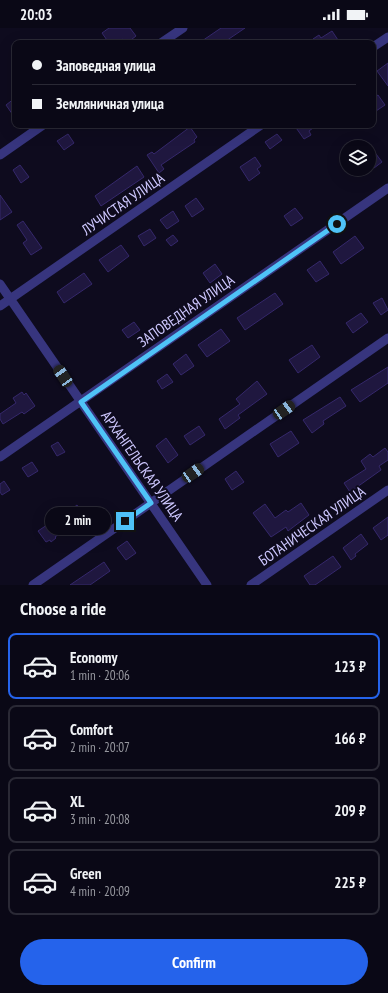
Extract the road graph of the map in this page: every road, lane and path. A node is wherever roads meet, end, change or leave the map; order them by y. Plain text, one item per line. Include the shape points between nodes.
1 (183, 28) edge
2 (388, 37) edge
3 (166, 40) edge
4 (376, 45) edge
5 (39, 128) edge
6 (257, 128) edge
7 (0, 155) edge
8 (388, 188) edge
9 (0, 284) edge
10 (10, 299) junction
11 (0, 306) edge
12 (388, 338) edge
13 (81, 402) junction
14 (0, 457) edge
15 (388, 490) edge
16 (151, 503) junction
17 (33, 585) edge
18 (207, 585) edge
19 (251, 585) edge

1 - 3 street
2 - 4 street
5 - 7 street
6 - 10 street, ЛУЧИСТАЯ УЛИЦА
8 - 13 street, ЗАПОВЕДНАЯ УЛИЦА
9 - 10 street, АРХАНГЕЛЬСКАЯ УЛИЦА
10 - 11 street, ЛУЧИСТАЯ УЛИЦА
10 - 13 street, АРХАНГЕЛЬСКАЯ УЛИЦА
12 - 16 street
13 - 14 street, ЗАПОВЕДНАЯ УЛИЦА
13 - 16 street, АРХАНГЕЛЬСКАЯ УЛИЦА
15 - 19 street, БОТАНИЧЕСКАЯ УЛИЦА
16 - 17 street
16 - 18 street, АРХАНГЕЛЬСКАЯ УЛИЦА

